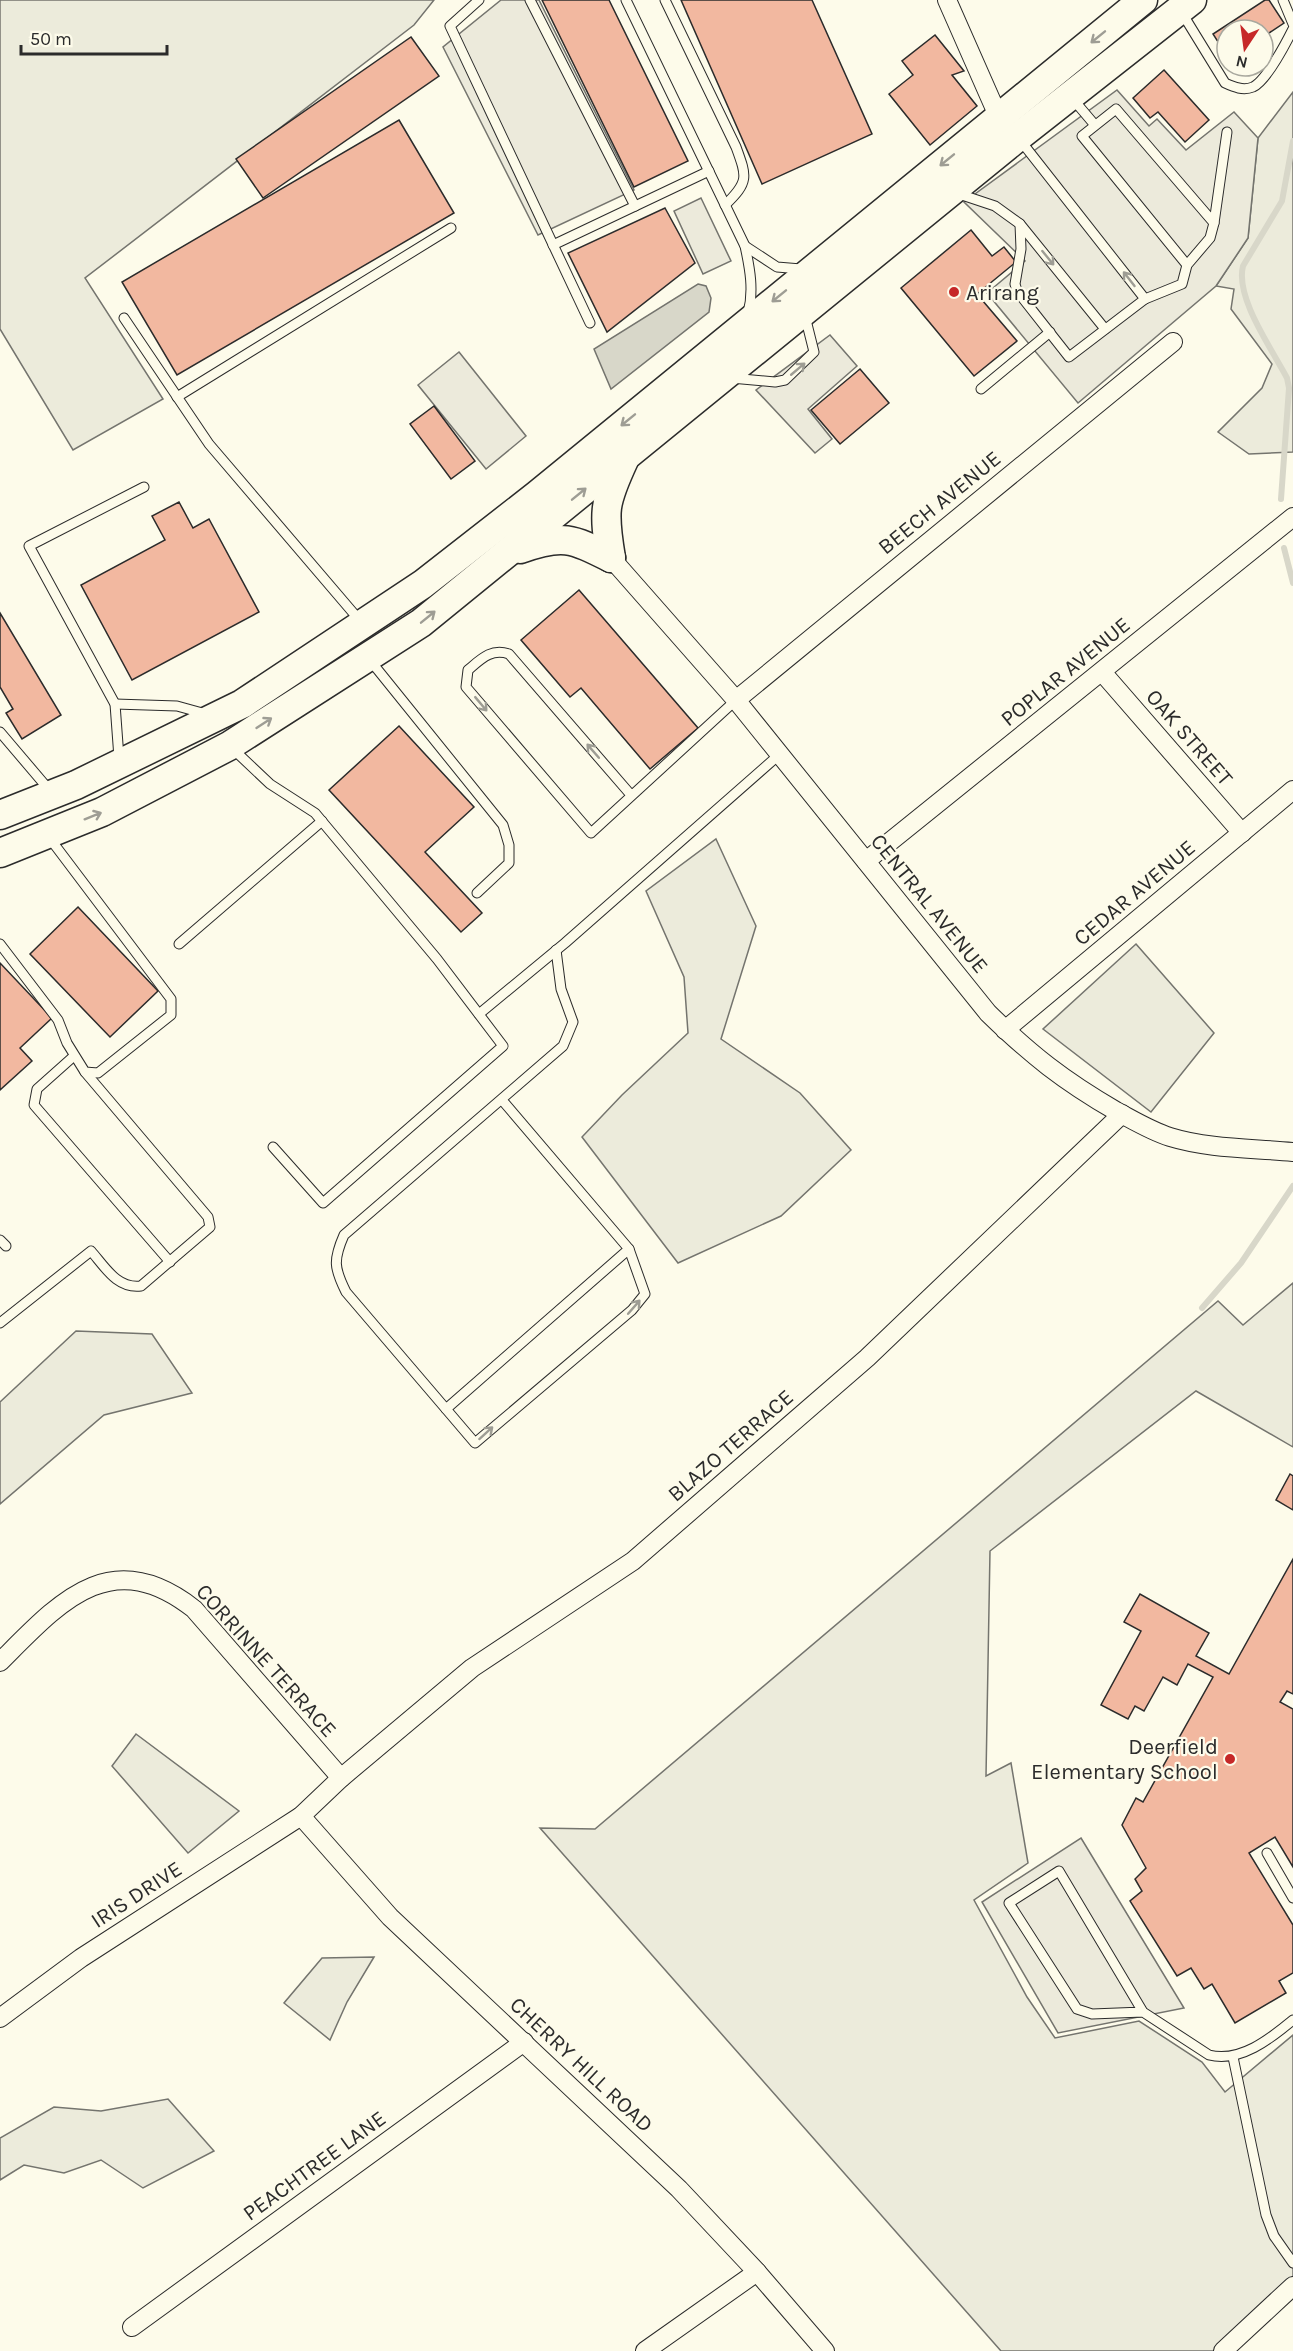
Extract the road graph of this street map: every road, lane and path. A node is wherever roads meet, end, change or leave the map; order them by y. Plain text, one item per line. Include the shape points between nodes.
1 (479, 0) edge
2 (530, 0) edge
3 (626, 0) edge
4 (665, 0) edge
5 (947, 0) edge
6 (1143, 0) edge
7 (1283, 0) edge
8 (1186, 5) edge
9 (1293, 24) edge
10 (1293, 29) edge
11 (1070, 96) junction
12 (1094, 124) junction
13 (1008, 128) junction
14 (1227, 132) dead end
15 (709, 171) junction
16 (951, 191) junction
17 (725, 205) junction
18 (635, 206) junction
19 (1214, 223) junction
20 (1020, 224) junction
21 (451, 228) dead end
22 (553, 245) junction
23 (745, 246) junction
24 (1187, 265) junction
25 (812, 270) junction
26 (1145, 299) junction
27 (803, 311) junction
28 (124, 318) dead end
29 (590, 323) dead end
30 (746, 324) junction
31 (1106, 329) junction
32 (1050, 332) junction
33 (1173, 342) dead end
34 (723, 377) junction
35 (981, 389) dead end
36 (177, 397) junction
37 (627, 455) junction
38 (144, 488) dead end
39 (1293, 517) edge
40 (504, 555) junction
41 (611, 558) junction
42 (363, 624) junction
43 (368, 657) junction
44 (1102, 672) junction
45 (736, 700) junction
46 (116, 704) junction
47 (217, 716) junction
48 (0, 732) edge
49 (229, 746) junction
50 (780, 754) junction
51 (120, 764) junction
52 (1293, 790) edge
53 (52, 794) junction
54 (632, 795) junction
55 (0, 815) edge
56 (322, 821) junction
57 (1242, 833) junction
58 (46, 834) junction
59 (0, 853) edge
60 (866, 861) junction
61 (477, 893) dead end
62 (0, 944) edge
63 (179, 944) dead end
64 (556, 950) junction
65 (478, 1014) junction
66 (1005, 1030) junction
67 (74, 1056) junction
68 (85, 1072) junction
69 (502, 1100) junction
70 (1122, 1114) junction
71 (273, 1147) dead end
72 (1293, 1152) edge
73 (629, 1249) junction
74 (170, 1262) junction
75 (0, 1323) edge
76 (447, 1409) junction
77 (0, 1662) edge
78 (341, 1778) junction
79 (301, 1816) junction
80 (1267, 1853) dead end
81 (1293, 1898) edge
82 (1143, 2012) junction
83 (0, 2018) edge
84 (1293, 2020) edge
85 (524, 2042) junction
86 (1233, 2057) junction
87 (1293, 2263) edge
88 (757, 2272) junction
89 (1293, 2286) edge
90 (132, 2327) dead end
91 (1230, 2349) edge
92 (645, 2351) edge
93 (825, 2351) edge

1 - 22 lane via 450,26
2 - 18 lane
3 - 15 lane
4 - 17 lane via 745,172 742,188
5 - 13 street
6 -> 13 highway
7 - 9 lane
8 - 10 lane via 1226,83 1238,89 1260,83
8 - 11 highway
11 - 12 lane
11 - 13 highway
12 - 19 lane via 1116,109
12 - 24 lane via 1082,136
13 - 16 highway
13 -> 25 highway
26 -> 13 lane
14 - 19 lane
15 - 17 lane
15 - 18 lane
16 - 20 lane via 995,206
16 - 27 highway
17 - 23 lane
18 - 22 lane
19 - 24 lane via 1210,238
20 -> 31 lane
20 - 32 lane via 1021,249 1015,284
21 - 36 lane
22 - 29 lane
23 - 25 lane via 777,267
23 - 30 lane via 752,300
24 - 26 lane via 1182,284
25 -> 30 highway
26 - 31 lane
27 - 34 highway
34 -> 27 lane via 785,380 814,352
28 - 36 lane
30 -> 42 highway via 528,502 423,584
31 - 32 lane via 1070,357
32 - 35 lane
33 - 45 street, BEECH AVENUE
34 - 37 highway
36 - 42 lane via 258,504
40 -> 37 highway
37 - 41 highway via 604,517
38 - 46 lane via 29,546
39 - 44 street, POPLAR AVENUE
40 - 41 highway via 556,539 580,543
43 -> 40 highway via 421,623
41 - 45 street, CENTRAL AVENUE
42 - 47 highway via 242,704
49 -> 43 highway
43 - 61 lane via 503,825 509,863
44 - 57 street, OAK STREET
44 - 60 street, POPLAR AVENUE
45 - 50 street, CENTRAL AVENUE
45 - 54 lane
46 - 47 lane via 177,706
46 - 51 lane
47 - 51 highway
48 - 53 lane
49 - 56 lane via 270,784
58 -> 49 highway via 102,812
50 - 60 street, CENTRAL AVENUE
50 - 64 lane
51 - 53 highway
52 - 57 street, CEDAR AVENUE
53 - 55 highway
54 -> 54 lane via 509,654 489,653 468,670 466,687 591,832
56 - 63 lane
56 - 65 lane
57 - 66 street, CEDAR AVENUE
58 - 59 highway
58 - 68 lane via 171,999 171,1015 98,1073
60 - 66 street, CENTRAL AVENUE
62 - 67 lane via 58,1020
64 - 65 lane
64 - 69 lane via 561,989 573,1022 563,1046
65 - 71 lane via 503,1046 323,1203
66 - 70 street, CENTRAL AVENUE via 1030,1055 1077,1089
67 - 68 lane
67 - 74 lane via 37,1089 34,1105
68 - 74 lane via 208,1217 210,1227
69 - 73 lane
69 - 76 lane via 344,1235 335,1255 336,1272 346,1292
70 - 72 street, CENTRAL AVENUE via 1169,1136 1204,1144
70 - 78 street, BLAZO TERRACE via 867,1358 633,1561 472,1668
73 - 76 lane
76 -> 73 lane via 475,1443 632,1310 645,1294
74 - 75 lane via 141,1287 130,1287 117,1281 91,1251
77 - 78 street, CORRINNE TERRACE via 55,1607 76,1593 116,1581 138,1581 158,1587 194,1609
78 - 79 street, BLAZO TERRACE
79 - 83 street, IRIS DRIVE via 81,1958
79 - 85 street, CHERRY HILL ROAD via 390,1917
80 - 81 lane
82 - 82 lane via 1059,1871 1009,1903 1077,2009 1092,2014
82 - 86 lane via 1209,2055
84 - 86 lane
85 - 88 street, CHERRY HILL ROAD via 680,2189
85 - 90 street, PEACHTREE LANE
86 - 87 lane via 1266,2216 1274,2236
88 - 92 street
88 - 93 street, CHERRY HILL ROAD
89 - 91 street

